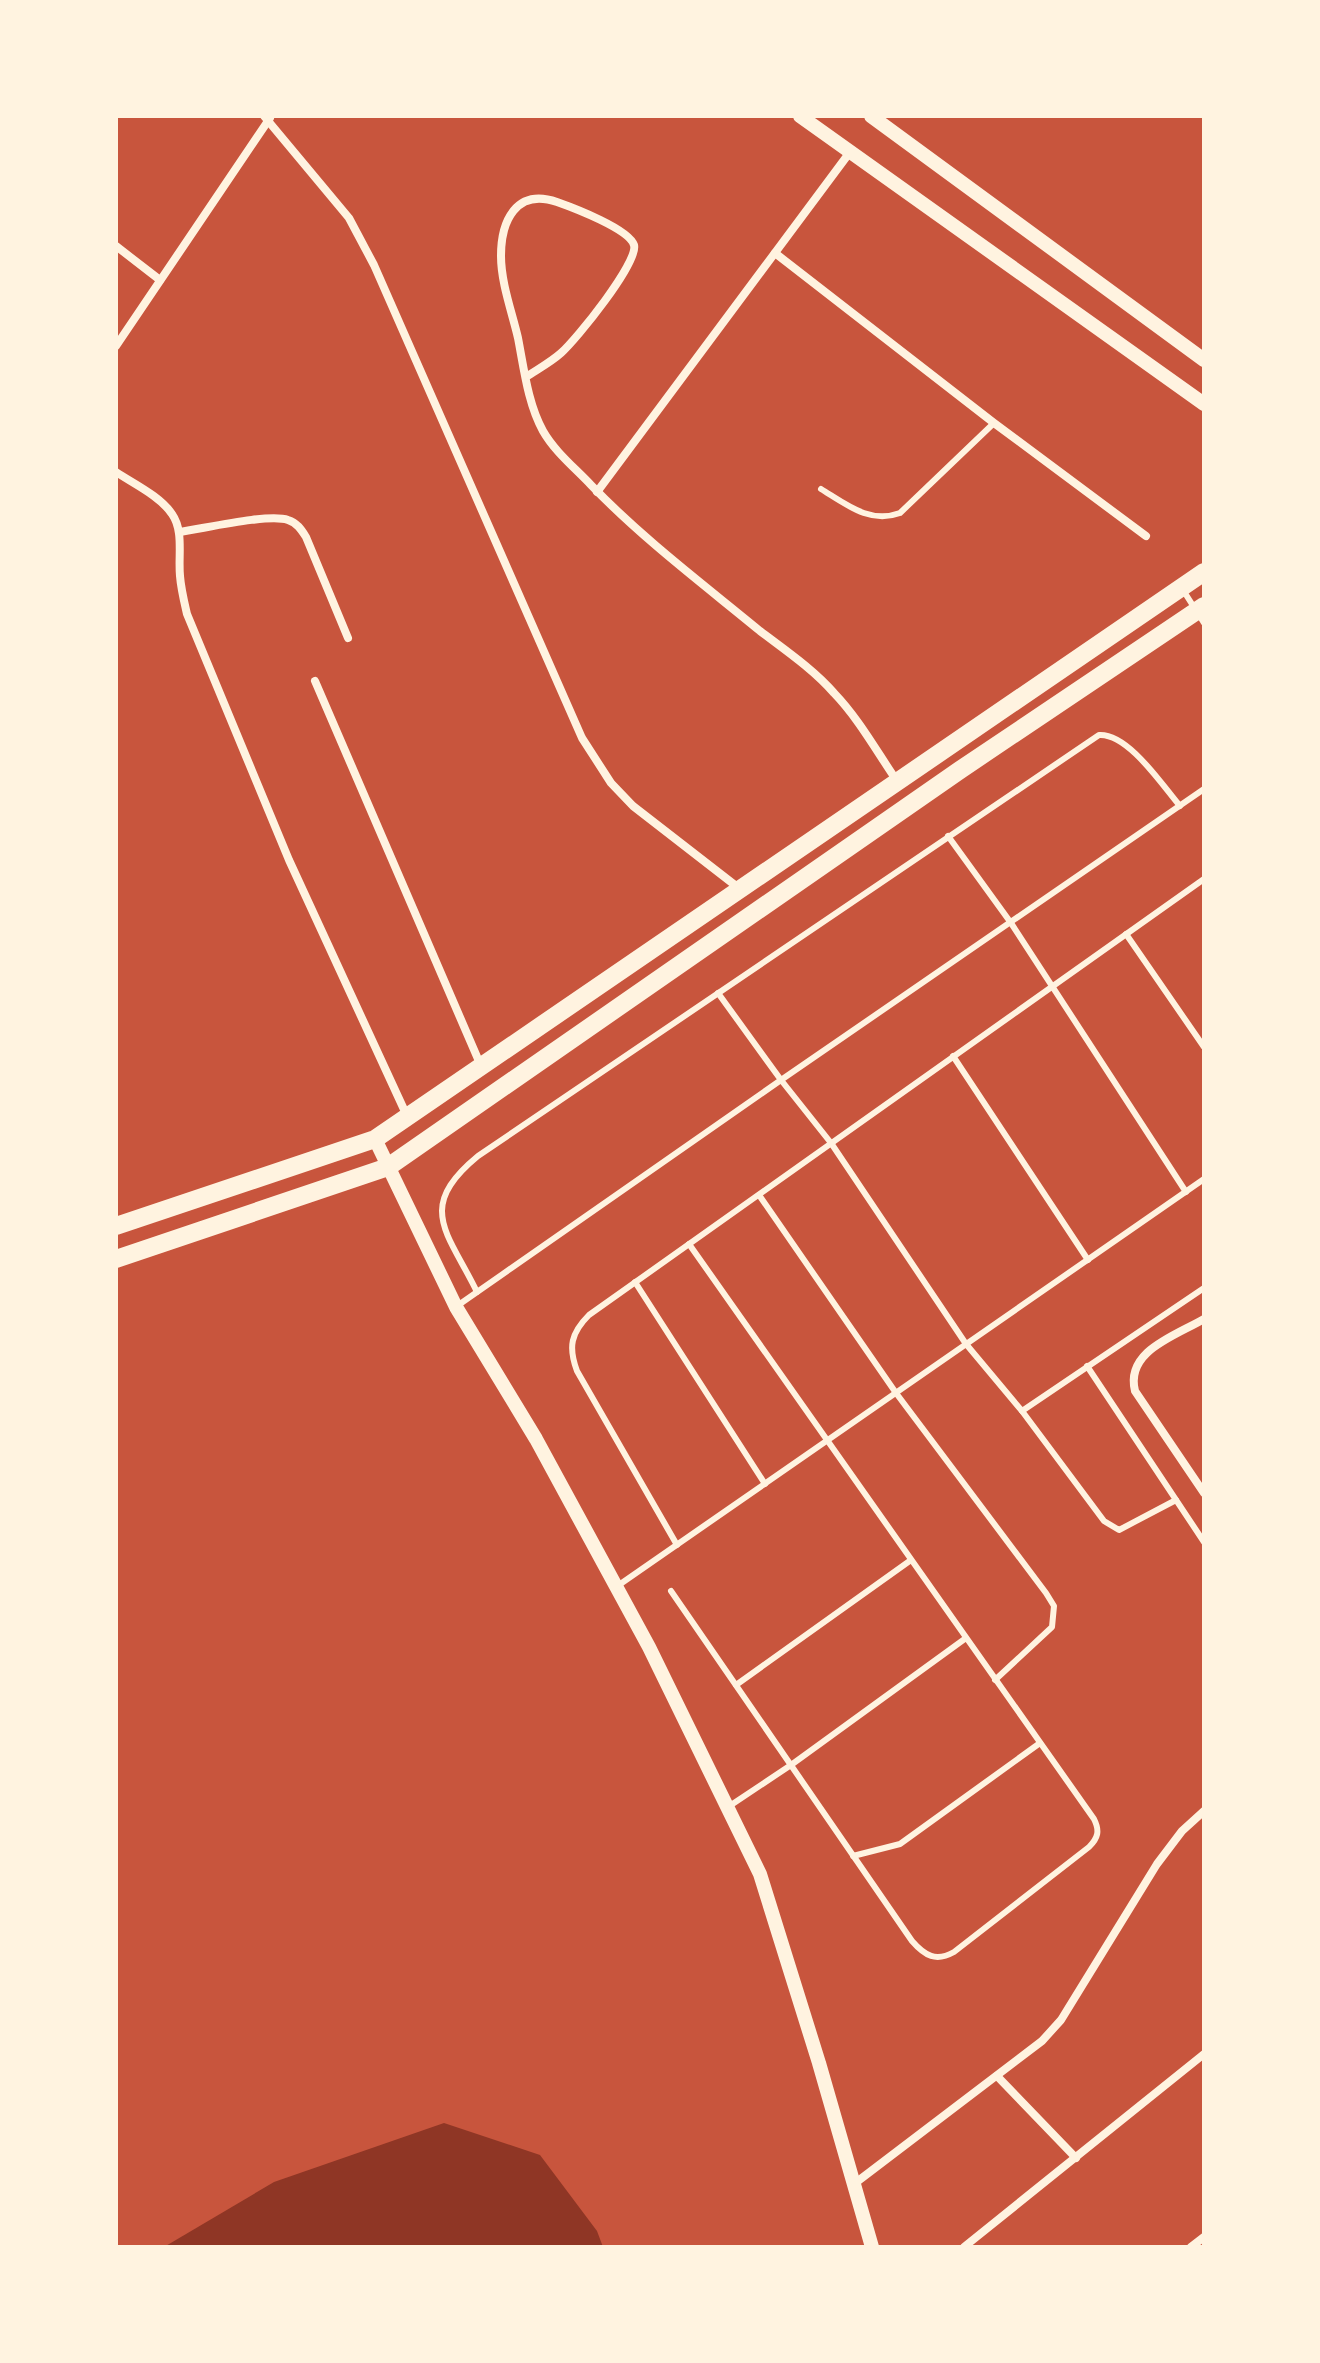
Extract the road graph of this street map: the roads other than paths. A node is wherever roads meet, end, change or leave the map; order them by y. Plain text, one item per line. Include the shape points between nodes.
1 (800, 116) edge
2 (871, 116) edge
3 (268, 117) edge
4 (850, 152) junction
5 (116, 246) edge
6 (775, 253) junction
7 (160, 280) junction
8 (116, 346) edge
9 (1204, 360) edge
10 (526, 377) junction
11 (1204, 404) edge
12 (994, 423) junction
13 (116, 472) edge
14 (821, 489) dead end
15 (597, 492) junction
16 (179, 532) junction
17 (1146, 536) dead end
18 (1204, 572) edge
19 (1181, 587) junction
20 (1201, 614) edge
21 (348, 638) dead end
22 (315, 681) dead end
23 (897, 781) junction
24 (1204, 789) edge
25 (1180, 806) junction
26 (948, 836) junction
27 (1204, 879) edge
28 (740, 889) junction
29 (1011, 923) junction
30 (1126, 934) junction
31 (1051, 987) junction
32 (718, 993) junction
33 (1204, 1047) edge
34 (953, 1056) junction
35 (481, 1066) junction
36 (781, 1080) junction
37 (407, 1116) junction
38 (375, 1139) junction
39 (831, 1143) junction
40 (388, 1167) junction
41 (1204, 1179) edge
42 (1186, 1192) junction
43 (759, 1195) junction
44 (116, 1226) edge
45 (689, 1244) junction
46 (116, 1259) edge
47 (1088, 1260) junction
48 (635, 1282) junction
49 (1204, 1288) edge
50 (477, 1292) junction
51 (456, 1307) junction
52 (1204, 1319) edge
53 (966, 1344) junction
54 (1087, 1366) junction
55 (896, 1393) junction
56 (1022, 1411) junction
57 (826, 1442) junction
58 (765, 1484) junction
59 (1204, 1493) edge
60 (1176, 1500) junction
61 (1204, 1542) edge
62 (677, 1545) junction
63 (911, 1560) junction
64 (616, 1587) junction
65 (671, 1591) dead end
66 (966, 1638) junction
67 (995, 1680) junction
68 (736, 1685) junction
69 (1040, 1743) junction
70 (791, 1765) junction
71 (728, 1807) junction
72 (1204, 1811) edge
73 (853, 1856) junction
74 (1204, 2054) edge
75 (997, 2076) junction
76 (1076, 2158) junction
77 (854, 2184) junction
78 (1204, 2237) edge
79 (872, 2247) edge
80 (964, 2247) edge
81 (1191, 2247) edge

1 - 4 street
2 - 9 street
3 - 7 street
3 - 28 street via 349,218 374,265 598,766 633,806
4 - 6 street
4 - 11 street
5 - 7 street
6 - 12 street
6 - 15 street
7 - 8 street
10 - 10 street via 501,265 501,240 515,208 538,198 617,228 628,235 635,252 628,269 563,352
10 - 15 street via 550,443
12 - 14 lane via 900,513 864,515
12 - 17 street
13 - 16 street via 171,511
15 - 23 street via 834,692
16 - 21 street via 272,518 292,521 306,537
16 - 37 street via 187,614 289,860
18 - 19 main road
19 - 20 lane
19 - 23 main road
20 - 40 main road via 923,796
22 - 35 street
23 - 28 main road
24 - 25 lane
25 - 26 lane via 1130,748 1109,734 1099,735
25 - 29 lane
26 - 29 lane
26 - 32 lane
27 - 30 lane
28 - 35 main road
29 - 31 lane
29 - 36 lane
30 - 31 lane
30 - 33 lane
31 - 34 lane
31 - 42 lane
32 - 36 lane
32 - 50 lane via 457,1173 440,1209
34 - 39 lane
34 - 47 lane
35 - 37 main road
36 - 39 lane
36 - 50 lane
37 - 38 main road
38 - 40 street
38 - 44 main road
39 - 43 lane
39 - 53 lane
40 - 46 main road
40 - 51 street
41 - 42 lane
42 - 47 lane
43 - 45 lane
43 - 55 lane
45 - 48 lane
45 - 57 lane
47 - 53 lane
48 - 58 lane
48 - 62 lane via 576,1329 571,1355
49 - 54 lane
50 - 51 lane
51 - 64 street
52 - 59 street via 1147,1352 1132,1373 1135,1391
53 - 55 lane
53 - 56 lane
54 - 56 lane
54 - 60 lane
55 - 57 lane
55 - 67 lane via 1054,1606 1052,1627
56 - 60 lane via 1111,1528 1126,1528
57 - 58 lane
57 - 63 lane
58 - 62 lane
60 - 61 lane
62 - 64 lane
63 - 66 lane
63 - 68 lane
64 - 71 street
65 - 68 lane
66 - 67 lane
66 - 70 lane
67 - 69 lane
68 - 70 lane
69 - 73 lane via 900,1844
69 - 73 lane via 1094,1819 1098,1835 954,1952 944,1958 920,1950
70 - 71 lane
70 - 73 lane
71 - 77 street via 760,1874
72 - 75 street via 1157,1864 1061,2020
74 - 76 street
75 - 76 street
75 - 77 street
76 - 80 street
77 - 79 street
78 - 81 street

